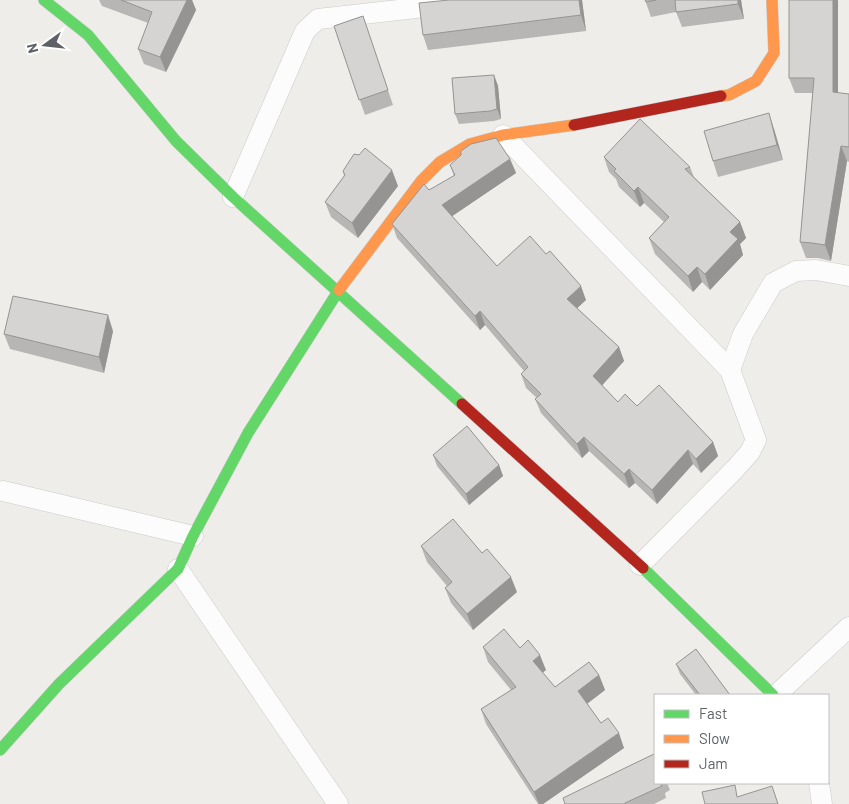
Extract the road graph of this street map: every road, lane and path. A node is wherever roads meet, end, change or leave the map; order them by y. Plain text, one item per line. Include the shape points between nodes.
1 (44, 0) edge
2 (487, 0) edge
3 (772, 0) edge
4 (503, 135) junction
5 (233, 197) junction
6 (849, 276) edge
7 (337, 292) junction
8 (730, 370) junction
9 (3, 491) dead end
10 (193, 536) junction
11 (640, 565) junction
12 (178, 569) junction
13 (849, 627) edge
14 (774, 694) edge
15 (776, 694) edge
16 (0, 750) edge
17 (819, 784) edge
18 (338, 804) edge
19 (822, 804) edge

1 - 5 street via 88,34 176,141
2 - 5 street via 318,19 305,31
3 - 4 street via 774,53 756,80 729,94 578,124
4 - 7 street via 470,144 440,162 421,181
4 - 8 street
5 - 7 street
6 - 8 street via 816,270 796,271 774,283 743,334
7 - 10 street via 248,433
7 - 11 street
8 - 11 street via 756,440 735,469
9 - 10 street
10 - 12 street
11 - 14 street
12 - 16 street via 59,684
12 - 18 street
13 - 15 street
17 - 19 street

